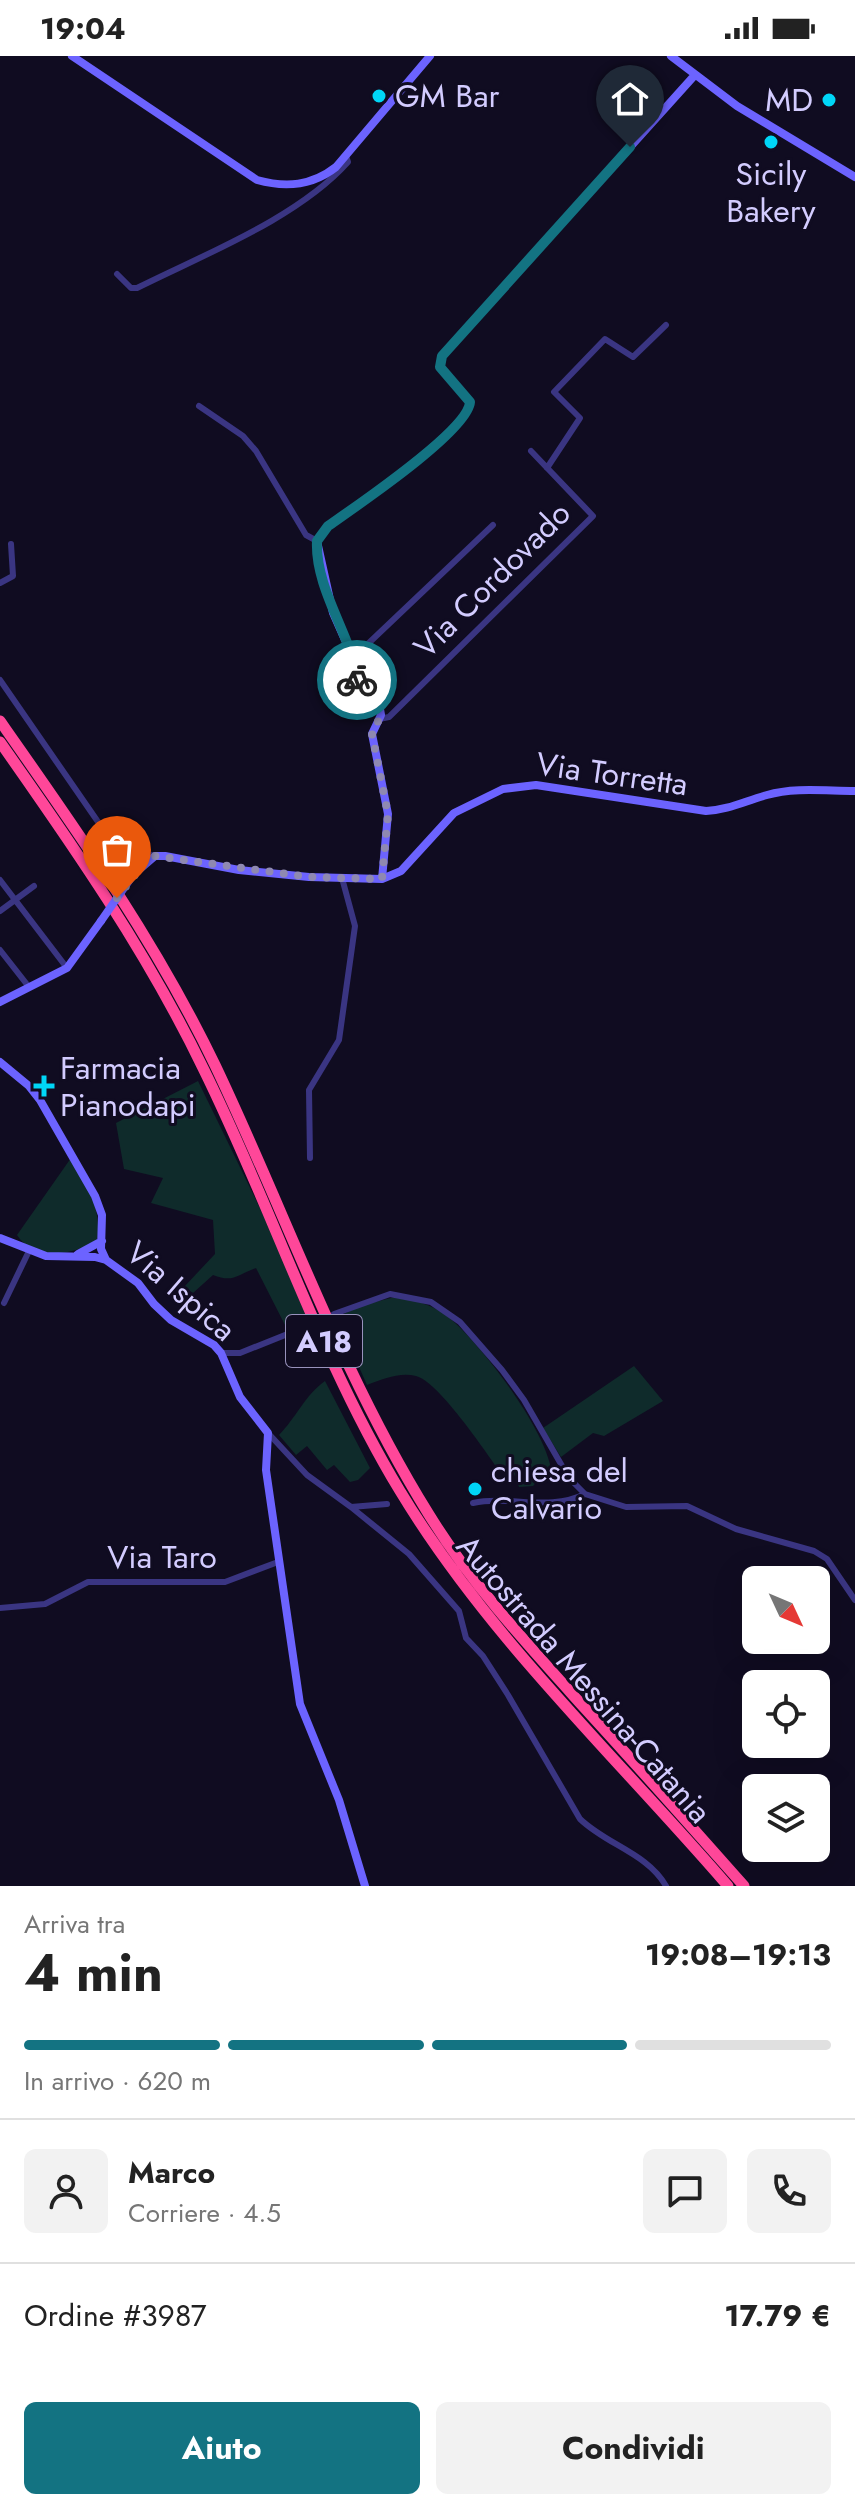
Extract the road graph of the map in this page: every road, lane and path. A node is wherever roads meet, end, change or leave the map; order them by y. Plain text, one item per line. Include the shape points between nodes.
1 (72, 56) edge
2 (430, 56) edge
3 (671, 56) edge
4 (694, 76) junction
5 (346, 156) junction
6 (855, 177) edge
7 (117, 274) dead end
8 (666, 325) dead end
9 (199, 406) dead end
10 (531, 451) dead end
11 (547, 468) junction
12 (493, 525) dead end
13 (317, 541) junction
14 (11, 544) dead end
15 (0, 583) edge
16 (353, 658) junction
17 (0, 680) edge
18 (379, 719) junction
19 (0, 721) edge
20 (0, 742) edge
21 (855, 791) edge
22 (155, 856) junction
23 (342, 878) junction
24 (382, 879) junction
25 (0, 880) edge
26 (34, 886) dead end
27 (15, 900) junction
28 (0, 911) edge
29 (0, 950) edge
30 (67, 968) junction
31 (29, 987) junction
32 (0, 1002) edge
33 (0, 1062) edge
34 (310, 1158) dead end
35 (0, 1238) edge
36 (101, 1245) junction
37 (29, 1251) junction
38 (86, 1256) junction
39 (71, 1257) junction
40 (106, 1260) junction
41 (4, 1303) dead end
42 (334, 1314) dead end
43 (310, 1325) dead end
44 (221, 1353) junction
45 (240, 1353) junction
46 (228, 1366) junction
47 (268, 1433) junction
48 (585, 1494) junction
49 (473, 1503) dead end
50 (387, 1504) dead end
51 (351, 1507) junction
52 (278, 1562) junction
53 (855, 1600) edge
54 (0, 1608) edge
55 (365, 1886) edge
56 (666, 1886) edge
57 (728, 1886) edge
58 (744, 1886) edge

1 - 5 street via 257,180 288,185 317,180
2 - 5 street
3 - 4 street
4 - 6 street
4 - 13 street via 442,356 440,367 470,402 466,414 443,438 328,526
5 - 7 street via 348,162 333,179 290,210 137,288
8 - 11 street, Via Cordovado via 633,357 605,339 554,392 580,418
9 - 13 street via 243,436 306,535
10 - 11 street, Via Cordovado
11 - 18 street, Via Cordovado via 593,516 389,717
12 - 16 street, Via Cordovado
13 - 16 street via 333,613
14 - 15 street via 13,576
16 - 18 street via 352,672 380,709
17 - 22 street via 114,845
18 - 24 street via 372,734 388,814
19 - 58 highway, Autostrada Messina-Catania / A18 via 122,898 184,1005 367,1405 431,1517 509,1623
20 - 57 highway, Autostrada Messina-Catania / A18 via 105,894 174,1010 356,1411 407,1502 509,1642
21 - 24 street, Via Torretta via 788,791 706,811 518,785 454,813 401,871
22 - 23 street via 239,870
22 - 30 street, bridge via 133,875
23 - 24 street
23 - 34 street via 355,926 339,1040 309,1090
25 - 27 street
26 - 27 street
27 - 28 street
27 - 30 street
29 - 31 street
30 - 31 street
31 - 32 street
33 - 36 street, Via Ispica via 29,1086 70,1151 102,1215
35 - 37 street
36 - 38 street
36 - 39 street
36 - 40 street, Via Ispica
37 - 39 street
37 - 41 street
38 - 39 street
38 - 40 street
40 - 44 street, Via Ispica via 138,1283 162,1313
42 - 48 street via 390,1294 417,1297 447,1311 502,1370 569,1478
43 - 45 street
44 - 45 street
44 - 46 street, Via Ispica
45 - 46 street
46 - 47 street, Via Ispica via 240,1397
47 - 51 street, Via Ispica via 307,1475
47 - 52 street via 266,1470
48 - 49 street via 552,1503
48 - 53 street via 626,1507 687,1506 736,1529 814,1551 827,1559
50 - 51 street
51 - 56 street, Via Ispica via 409,1554 459,1611 466,1638 508,1695 580,1819 646,1863
52 - 54 street, Via Taro via 225,1582 88,1582 45,1604
52 - 55 street via 300,1704 339,1800

